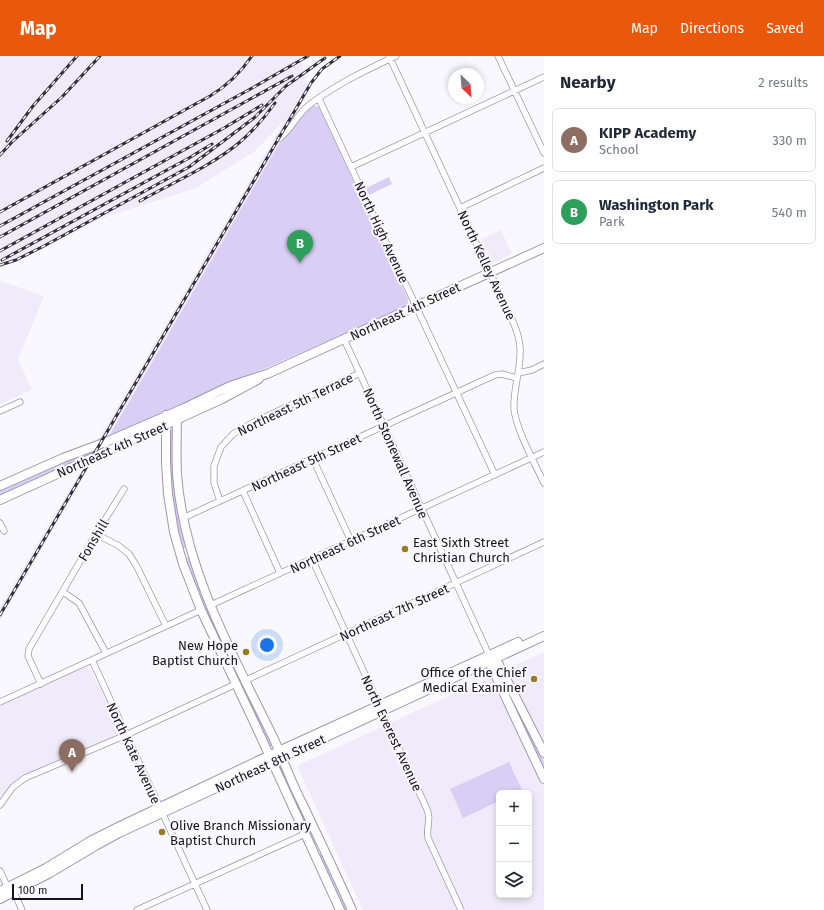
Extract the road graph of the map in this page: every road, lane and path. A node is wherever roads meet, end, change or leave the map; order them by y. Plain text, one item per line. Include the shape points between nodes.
1 (498, 56) edge
2 (391, 57) edge
3 (544, 77) edge
4 (515, 91) junction
5 (319, 99) junction
6 (425, 133) junction
7 (280, 138) dead end
8 (544, 153) edge
9 (352, 167) junction
10 (544, 168) edge
11 (460, 208) junction
12 (544, 248) edge
13 (490, 272) junction
14 (416, 306) junction
15 (344, 339) junction
16 (544, 364) edge
17 (360, 373) junction
18 (267, 374) junction
19 (517, 376) junction
20 (457, 393) junction
21 (20, 402) dead end
22 (0, 411) edge
23 (177, 411) junction
24 (166, 415) junction
25 (177, 420) junction
26 (166, 425) junction
27 (384, 426) junction
28 (148, 433) junction
29 (166, 446) junction
30 (544, 452) edge
31 (532, 458) junction
32 (313, 459) junction
33 (495, 475) junction
34 (544, 483) edge
35 (0, 486) edge
36 (124, 489) dead end
37 (243, 491) junction
38 (0, 500) edge
39 (220, 502) junction
40 (421, 508) junction
41 (183, 518) junction
42 (0, 523) edge
43 (4, 531) dead end
44 (96, 534) junction
45 (351, 541) junction
46 (544, 542) edge
47 (312, 559) junction
48 (280, 573) junction
49 (456, 583) junction
50 (63, 592) junction
51 (211, 606) junction
52 (201, 610) junction
53 (166, 626) junction
54 (544, 630) edge
55 (347, 633) junction
56 (544, 636) edge
57 (106, 653) junction
58 (491, 659) junction
59 (92, 660) junction
60 (244, 681) junction
61 (41, 684) junction
62 (236, 684) junction
63 (0, 702) edge
64 (381, 708) junction
65 (126, 735) junction
66 (544, 752) edge
67 (280, 755) junction
68 (271, 759) junction
69 (544, 779) edge
70 (0, 805) edge
71 (160, 810) junction
72 (305, 834) junction
73 (0, 871) edge
74 (195, 884) junction
75 (11, 890) junction
76 (0, 891) edge
77 (0, 899) edge
78 (22, 910) edge
79 (137, 910) edge
80 (207, 910) edge
81 (338, 910) edge
82 (352, 910) edge
83 (461, 910) edge

1 - 4 street
2 - 5 street via 339,85
2 - 6 street, North Kelley Avenue
3 - 4 street
4 - 6 street
4 - 8 street
5 - 7 street via 305,109
5 - 9 street, North High Avenue
6 - 9 street
6 - 11 street, North Kelley Avenue
9 - 14 street, North High Avenue
10 - 11 street
11 - 13 street, North Kelley Avenue
12 - 13 main road, Northeast 4th Street
13 - 14 main road, Northeast 4th Street
13 - 19 street, North Kelley Avenue via 518,335 520,351
14 - 15 main road, Northeast 4th Street
14 - 20 street, North High Avenue
15 - 17 street, North Stonewall Avenue
15 - 18 main road, Northeast 4th Street
16 - 19 street, Northeast 5th Street
17 - 27 street, North Stonewall Avenue
17 - 39 street, Northeast 5th Terrace via 233,434 221,447 214,466 214,483
18 - 23 main road, Northeast 4th Street via 230,386
18 - 25 main road, Northeast 4th Street
19 - 20 street, Northeast 5th Street via 499,374
19 - 31 street, North Kelley Avenue via 515,416
20 - 27 street, Northeast 5th Street
20 - 33 street, North High Avenue
21 - 22 street
23 - 24 main road, Northeast 4th Street
23 - 25 main road
24 - 26 main road
24 - 35 main road, Northeast 4th Street
25 - 26 main road, Northeast 4th Street
25 - 41 main road via 177,476
26 - 28 main road, Northeast 4th Street
26 - 29 main road
27 - 32 street, Northeast 5th Street
27 - 40 street, North Stonewall Avenue
28 - 29 main road via 161,436
28 - 38 main road, Northeast 4th Street
29 - 52 main road via 168,494 174,532
30 - 31 street, Northeast 6th Street
31 - 33 street, Northeast 6th Street
31 - 34 street, North Kelley Avenue
32 - 37 street, Northeast 5th Street
32 - 45 street
33 - 40 street, Northeast 6th Street
36 - 44 street, Fonshill
37 - 39 street, Northeast 5th Street
37 - 48 street
39 - 41 street, Northeast 5th Street
40 - 45 street, Northeast 6th Street
40 - 49 street, North Stonewall Avenue
41 - 51 main road via 194,560
42 - 43 street
44 - 50 street, Fonshill
44 - 53 street via 129,554
45 - 47 street, Northeast 6th Street
46 - 49 street, Northeast 7th Street
47 - 48 street, Northeast 6th Street
47 - 55 street, North Everest Avenue
48 - 51 street, Northeast 6th Street
49 - 55 street, Northeast 7th Street
49 - 58 street, North Stonewall Avenue
50 - 57 street via 79,603
50 - 61 street via 46,618 28,656
51 - 60 main road
52 - 53 street
52 - 62 main road
53 - 57 street
54 - 58 main road, Northeast 8th Street
55 - 60 street, Northeast 7th Street
55 - 64 street, North Everest Avenue
56 - 58 main road, Northeast 8th Street
57 - 59 street
58 - 64 main road, Northeast 8th Street
58 - 66 main road, North Stonewall Avenue via 498,663
58 - 69 main road, North Stonewall Avenue via 491,666
59 - 61 street
59 - 65 street, North Kate Avenue
60 - 67 main road
61 - 63 street
62 - 65 street
62 - 68 main road
64 - 67 main road, Northeast 8th Street
64 - 83 street, North Everest Avenue via 428,812 428,838
65 - 70 street via 25,778 12,787
65 - 71 street, North Kate Avenue
67 - 68 main road, Northeast 8th Street
67 - 82 main road
68 - 71 main road, Northeast 8th Street
68 - 72 main road
71 - 74 street, North Kate Avenue
71 - 75 main road, Northeast 8th Street via 50,873
72 - 74 street
72 - 81 main road
73 - 75 street
74 - 79 street
74 - 80 street, North Kate Avenue
75 - 76 main road, Northeast 8th Street
75 - 77 main road, Northeast 8th Street
75 - 78 street

